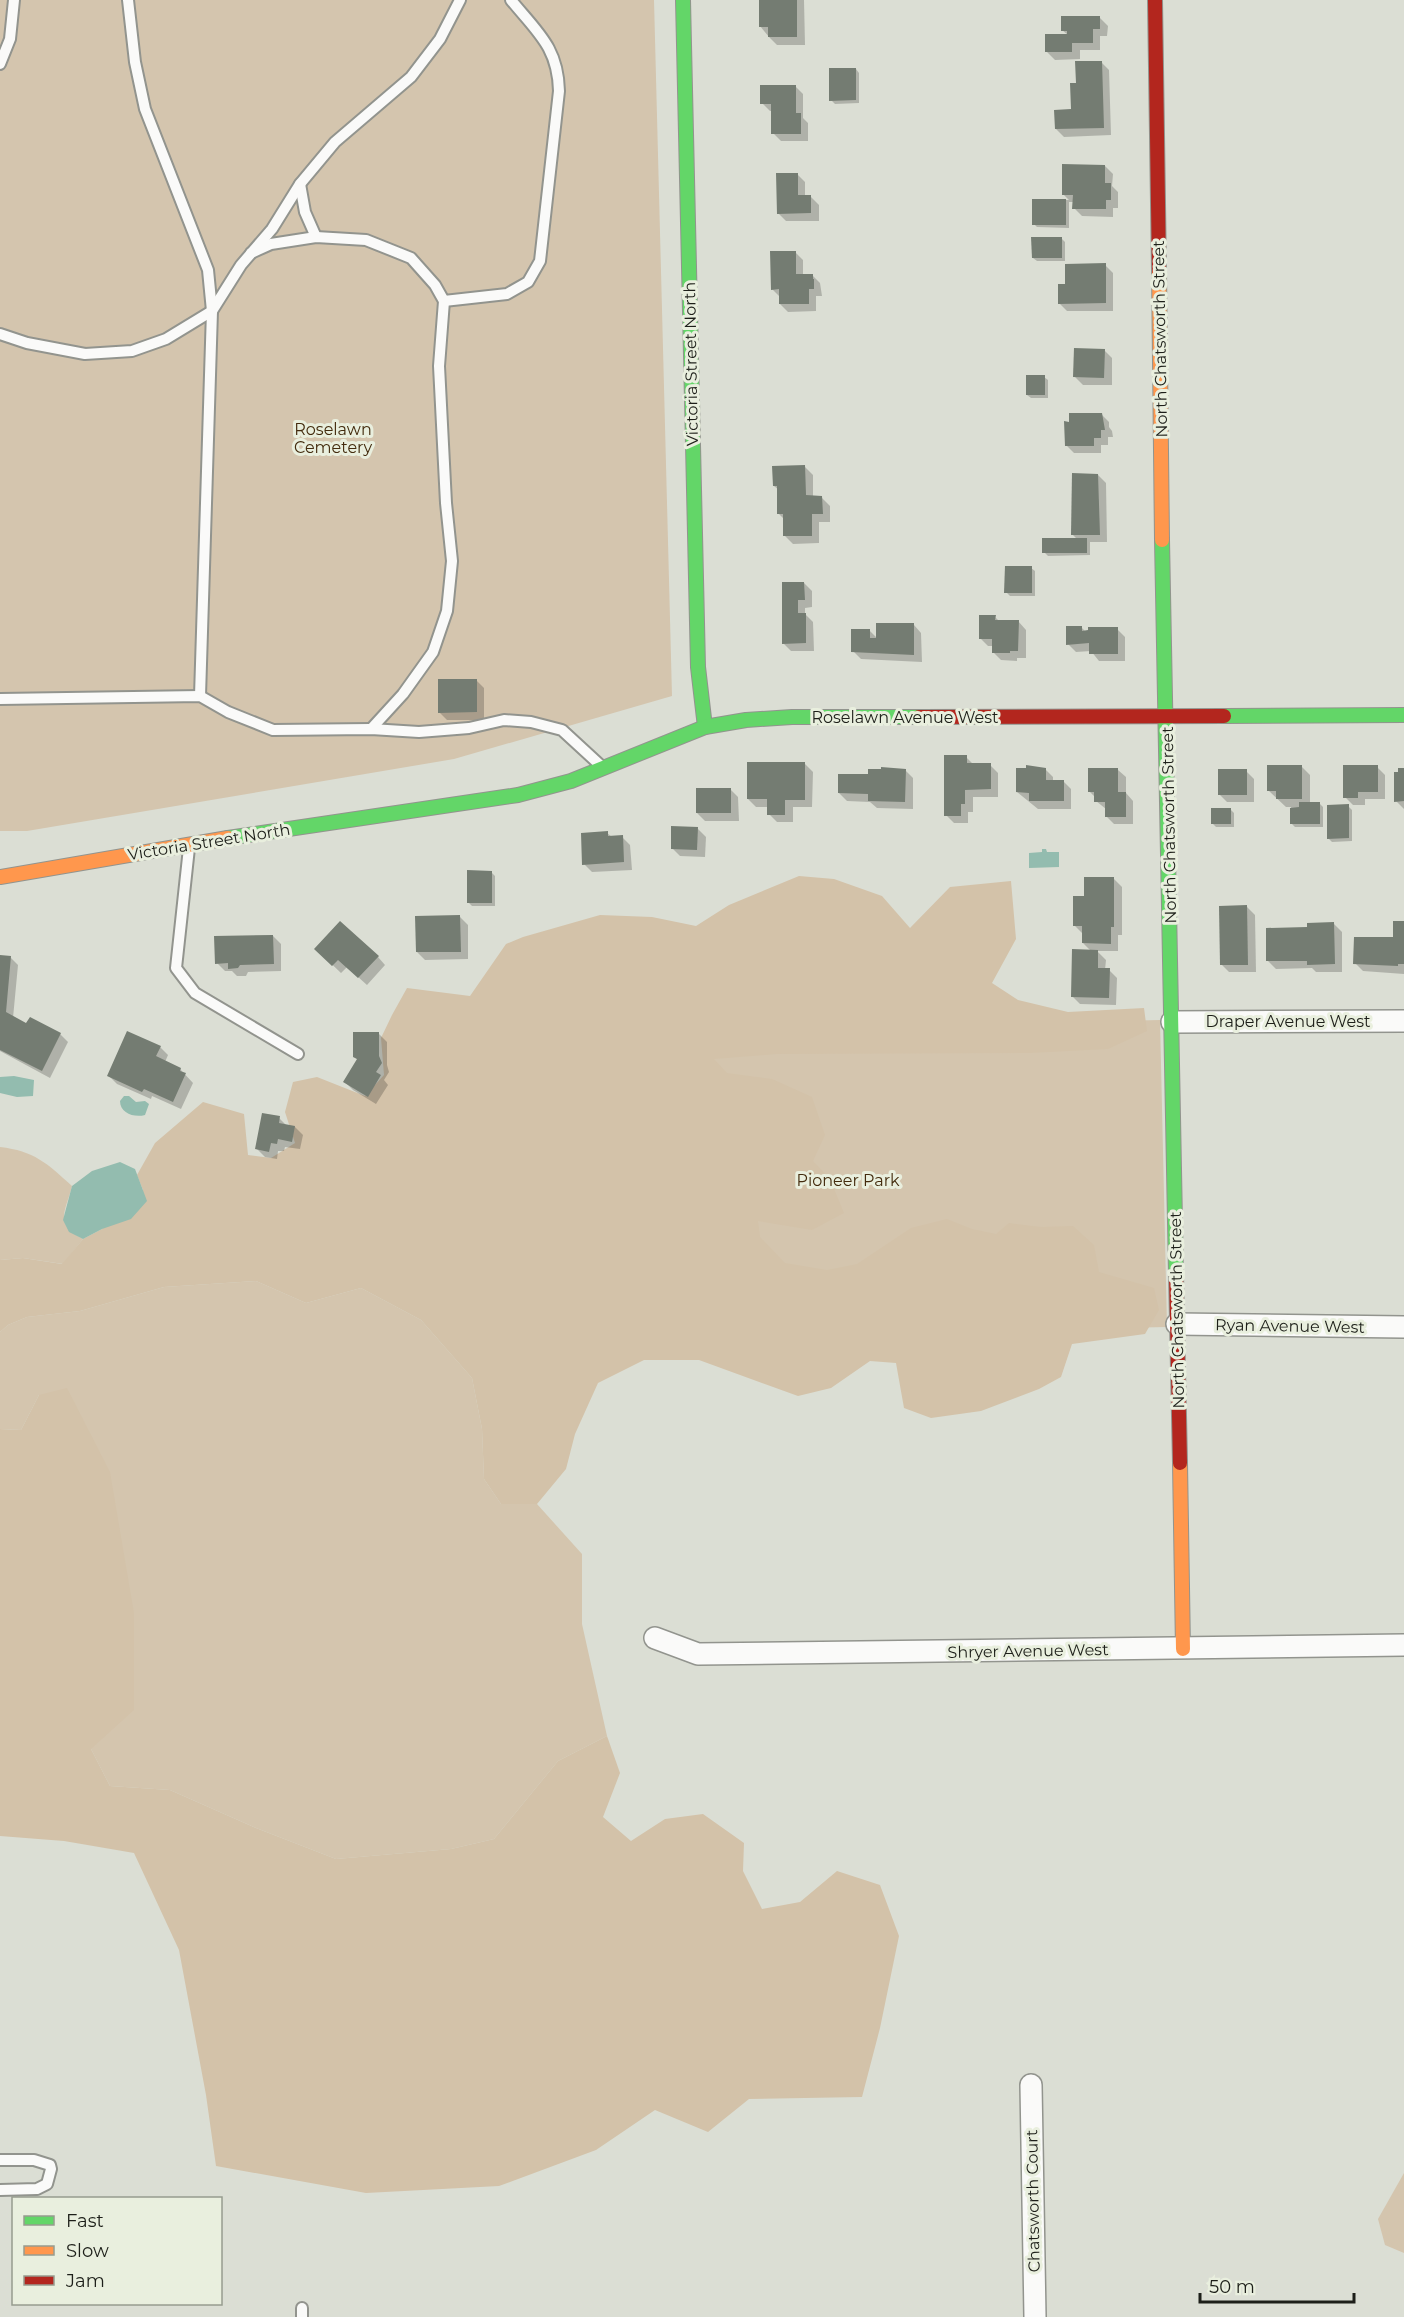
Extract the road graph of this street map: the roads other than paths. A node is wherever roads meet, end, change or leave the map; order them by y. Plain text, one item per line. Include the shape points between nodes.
1 (14, 0) edge
2 (128, 0) edge
3 (460, 0) edge
4 (511, 0) edge
5 (683, 0) edge
6 (1155, 0) edge
7 (0, 64) edge
8 (300, 184) junction
9 (316, 237) junction
10 (251, 253) junction
11 (444, 301) junction
12 (212, 311) junction
13 (0, 334) edge
14 (200, 696) junction
15 (0, 699) edge
16 (1404, 715) edge
17 (1166, 716) junction
18 (705, 727) junction
19 (371, 729) junction
20 (604, 768) junction
21 (420, 812) joint
22 (189, 845) junction
23 (0, 877) edge
24 (1172, 1022) junction
25 (1404, 1022) edge
26 (298, 1054) dead end
27 (1177, 1324) junction
28 (1404, 1327) edge
29 (655, 1638) dead end
30 (1404, 1645) edge
31 (1183, 1649) junction
32 (1031, 2085) dead end
33 (0, 2160) edge
34 (0, 2190) edge
35 (1035, 2317) edge

1 - 7 lane via 10,39
2 - 12 lane via 135,62 146,109 208,270
3 - 8 lane via 440,39 411,77 335,142
4 - 11 lane via 550,48 558,71 540,261 528,282 507,294
5 - 18 street, Victoria Street North via 698,668
6 - 17 street, North Chatsworth Street
8 - 9 lane via 305,212
8 - 10 lane via 272,229
9 - 10 lane via 271,244
9 - 11 lane via 366,240 411,258
10 - 12 lane
11 - 19 lane via 439,366 452,561 447,611 433,652
12 - 13 lane via 166,339 132,351 85,354
12 - 14 lane
14 - 15 lane
14 - 19 lane via 228,712 273,729
16 - 17 street, Roselawn Avenue West
17 - 18 street, Roselawn Avenue West via 792,717
17 - 24 street, North Chatsworth Street
18 - 20 street, Roselawn Avenue West
19 - 20 lane via 419,732 469,728 504,720 531,722 562,730
20 - 21 street, Roselawn Avenue West via 518,795
21 - 22 street, Victoria Street North
22 - 23 street, Victoria Street North
22 - 26 lane via 176,968 195,993
24 - 25 street, Draper Avenue West
24 - 27 street, North Chatsworth Street
27 - 28 street, Ryan Avenue West
27 - 31 street, North Chatsworth Street
29 - 31 street, Shryer Avenue West via 698,1654
30 - 31 street, Shryer Avenue West
32 - 35 street, Chatsworth Court
33 - 34 lane via 34,2160 50,2165 51,2169 47,2184 37,2189

